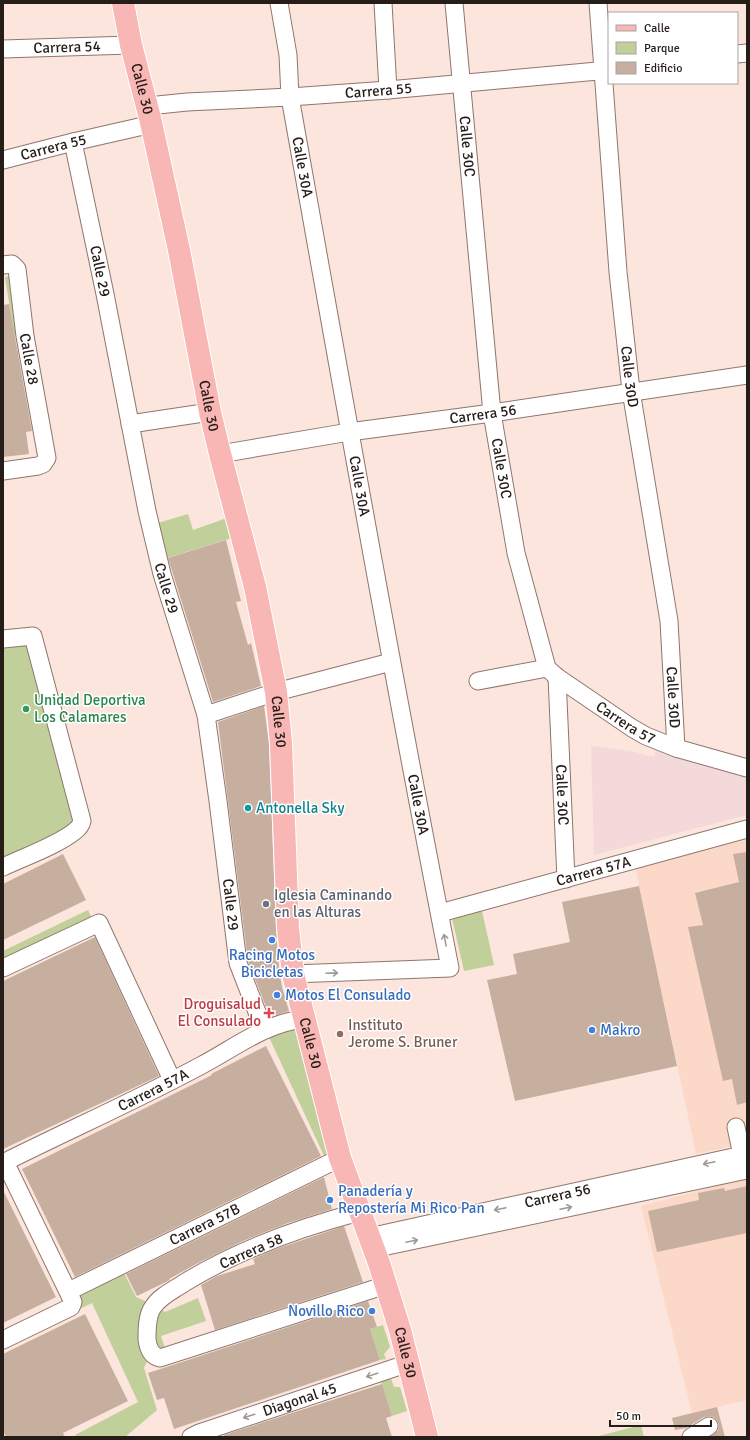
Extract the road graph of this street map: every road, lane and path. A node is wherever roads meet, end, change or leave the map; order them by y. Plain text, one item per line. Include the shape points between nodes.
1 (123, 3) edge
2 (279, 3) edge
3 (383, 3) edge
4 (454, 3) edge
5 (598, 3) edge
6 (131, 45) junction
7 (3, 49) edge
8 (606, 71) edge
9 (462, 84) junction
10 (388, 90) junction
11 (290, 97) junction
12 (150, 116) junction
13 (73, 142) junction
14 (3, 160) edge
15 (6, 265) edge
16 (747, 375) edge
17 (631, 392) junction
18 (210, 412) junction
19 (492, 413) junction
20 (130, 424) junction
21 (350, 432) junction
22 (220, 454) junction
23 (3, 471) edge
24 (3, 639) edge
25 (391, 662) junction
26 (552, 672) junction
27 (478, 682) dead end
28 (276, 692) junction
29 (206, 715) junction
30 (676, 748) junction
31 (747, 768) edge
32 (747, 829) edge
33 (3, 867) edge
34 (566, 879) junction
35 (440, 913) junction
36 (3, 968) edge
37 (293, 974) junction
38 (303, 1019) junction
39 (264, 1030) junction
40 (172, 1080) junction
41 (736, 1127) dead end
42 (340, 1158) junction
43 (745, 1160) edge
44 (4, 1162) edge
45 (359, 1212) junction
46 (371, 1243) junction
47 (386, 1285) junction
48 (69, 1291) junction
49 (3, 1340) edge
50 (409, 1363) junction
51 (709, 1426) dead end
52 (191, 1437) edge
53 (428, 1437) edge
54 (691, 1437) edge

1 - 6 main road, Calle 30
2 - 11 street, Calle 30A via 288,55
3 - 10 street
4 - 9 street, Calle 30C
5 - 8 street, Calle 30D
6 - 7 street, Carrera 54
6 - 12 main road, Calle 30
8 - 9 street, Carrera 55
8 - 17 street, Calle 30D via 618,272
9 - 10 street, Carrera 55
9 - 19 street, Calle 30C
10 - 11 street, Carrera 55
11 - 12 street, Carrera 55 via 187,102
11 - 21 street, Calle 30A
12 - 13 street, Carrera 55
12 - 18 main road, Calle 30
13 - 14 street, Carrera 55
13 - 20 street, Calle 29
15 - 23 street, Calle 28 via 15,266 16,269 26,343 47,458 38,466
16 - 17 street, Carrera 56
17 - 19 street, Carrera 56
17 - 30 street, Calle 30D via 668,621
18 - 20 street
18 - 22 main road, Calle 30
19 - 21 street, Carrera 56
19 - 26 street, Calle 30C via 516,553
20 - 29 street, Calle 29 via 162,574
21 - 22 street, Carrera 56
21 - 25 street, Calle 30A
22 - 28 main road, Calle 30 via 255,587
24 - 33 street via 33,636 82,821 75,831 61,840
25 - 28 street
25 - 35 street, Calle 30A
26 - 27 street
26 - 30 street, Carrera 57 via 632,728
26 - 34 street, Calle 30C
28 - 29 street
28 - 37 main road, Calle 30 via 282,743 288,928
29 - 39 street, Calle 29 via 238,963
30 - 31 street, Carrera 57
32 - 34 street, Carrera 57A
34 - 35 street, Carrera 57A
37 -> 35 street, Calle 30A via 450,968
36 - 40 street via 99,923
37 - 38 main road, Calle 30
38 - 39 street, Carrera 57A
38 - 42 main road, Calle 30
39 - 40 street, Carrera 57A via 202,1066
40 - 44 street, Carrera 57A
41 - 43 street
42 - 45 main road, Calle 30
42 - 48 street, Carrera 57B
43 - 46 street, Carrera 56
44 - 48 street
45 - 46 main road, Calle 30
45 - 47 street, Carrera 58 via 266,1243 194,1278 165,1296 152,1308 148,1324 148,1347 153,1355 160,1358
46 - 47 main road, Calle 30
47 - 50 main road, Calle 30
48 - 49 street via 73,1302 68,1308
50 -> 52 street, Diagonal 45
50 - 53 main road, Calle 30
51 - 54 street

